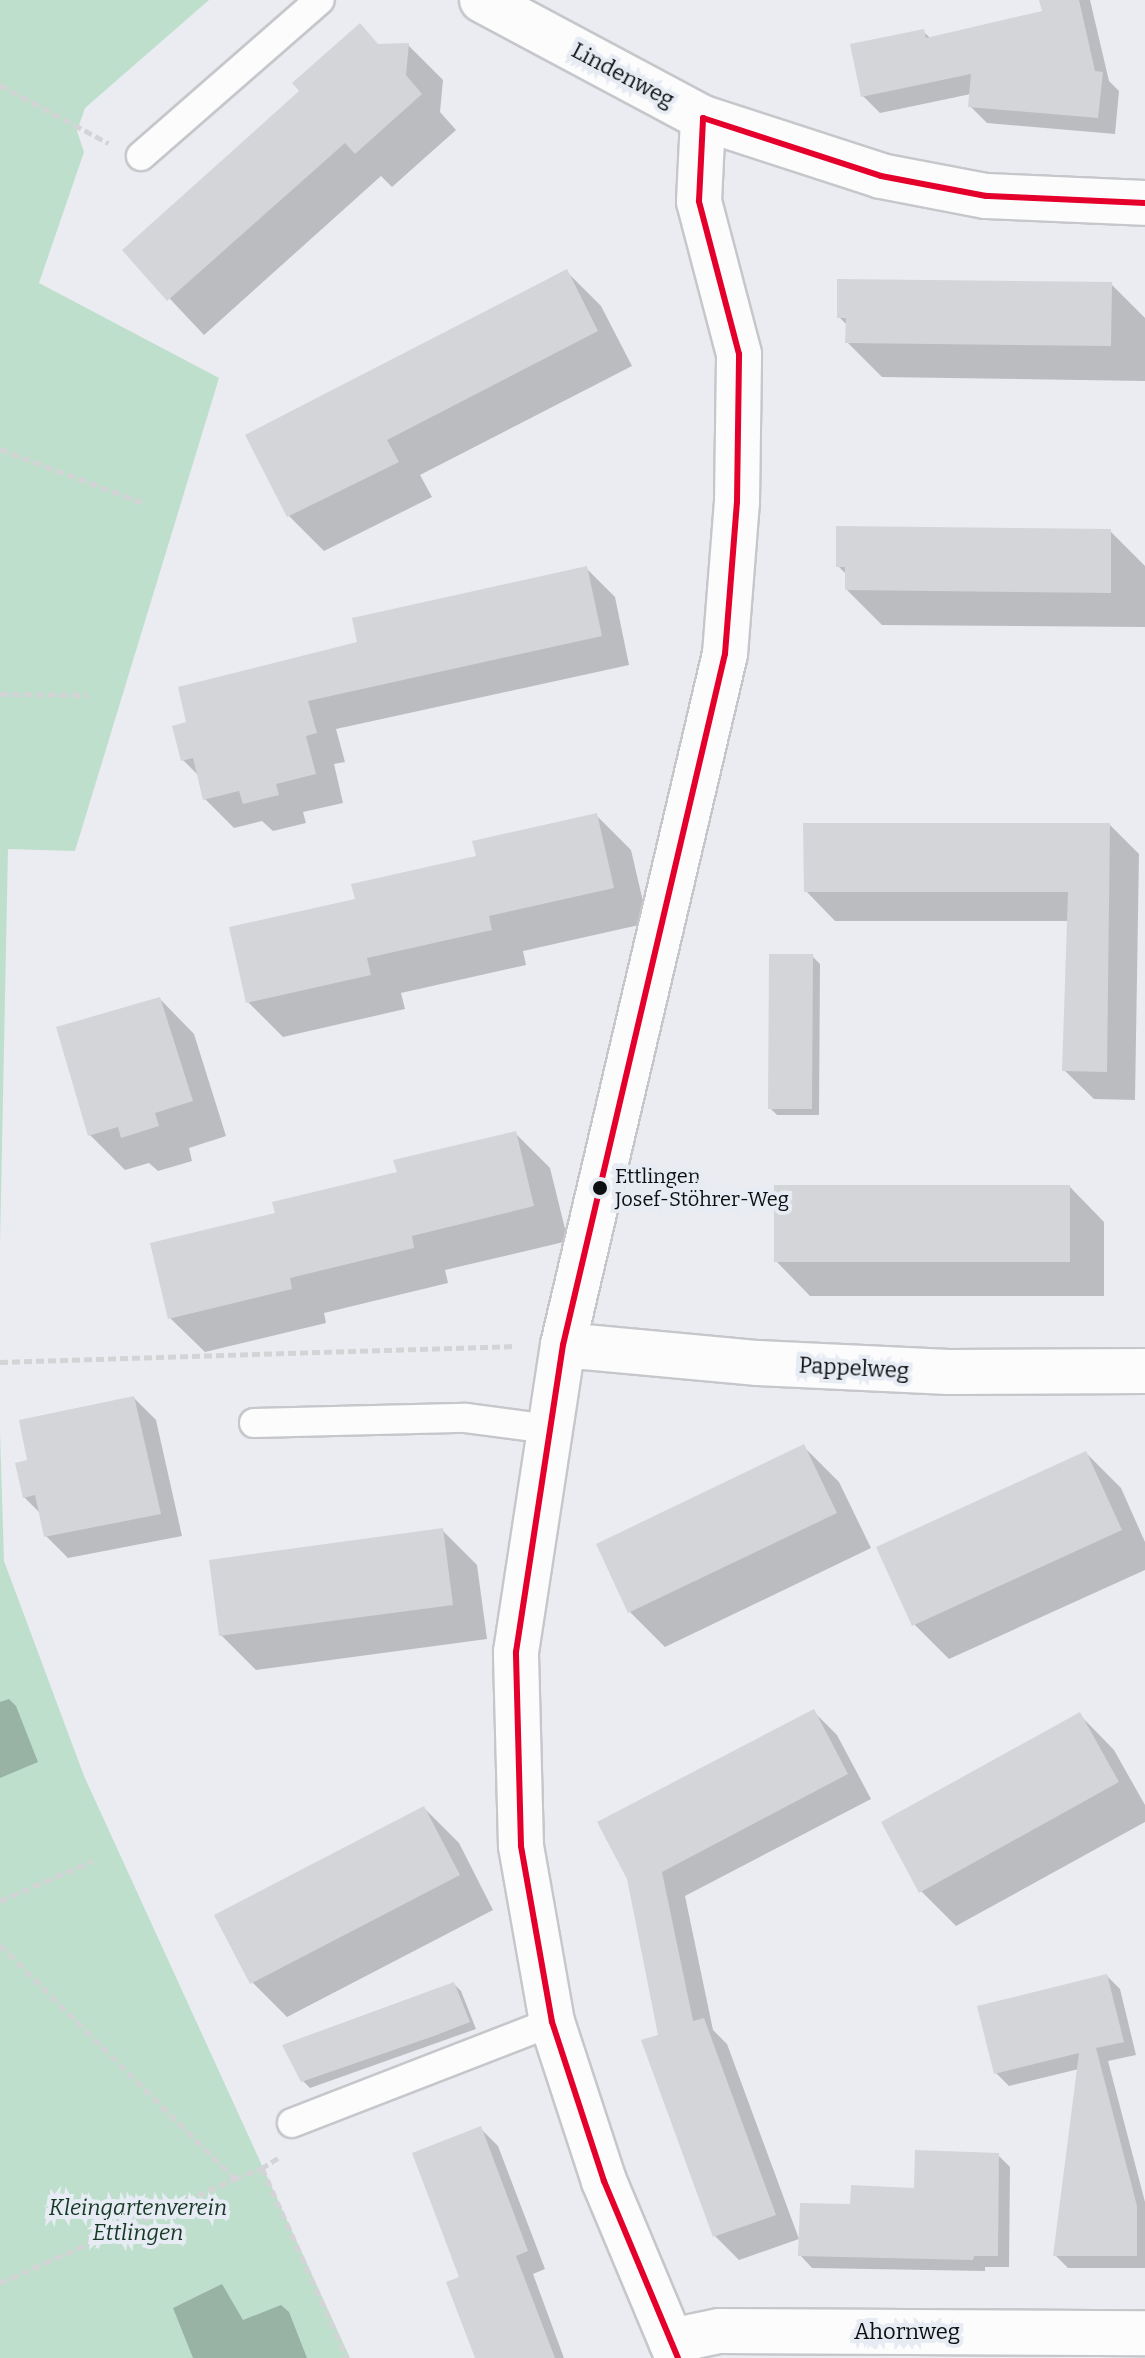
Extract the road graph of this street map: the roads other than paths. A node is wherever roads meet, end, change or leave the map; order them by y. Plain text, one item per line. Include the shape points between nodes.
1 (320, 0) edge
2 (482, 0) edge
3 (703, 118) junction
4 (141, 156) road end
5 (1145, 203) edge
6 (563, 1345) junction
7 (1145, 1371) edge
8 (254, 1423) dead end
9 (548, 1429) junction
10 (552, 2022) junction
11 (292, 2123) road end
12 (1145, 2333) edge
13 (674, 2350) edge

1 - 4 lane
2 - 3 street, Lindenweg
3 - 5 street, Lindenweg via 881,176 971,193
3 - 6 street via 699,201 739,354 737,502 725,654
6 - 7 street, Pappelweg via 758,1363 949,1372
6 - 9 street
8 - 9 lane via 466,1418
9 - 10 street via 516,1652 521,1846
10 - 11 lane
10 - 13 street via 604,2181
12 - 13 street, Ahornweg via 719,2331

